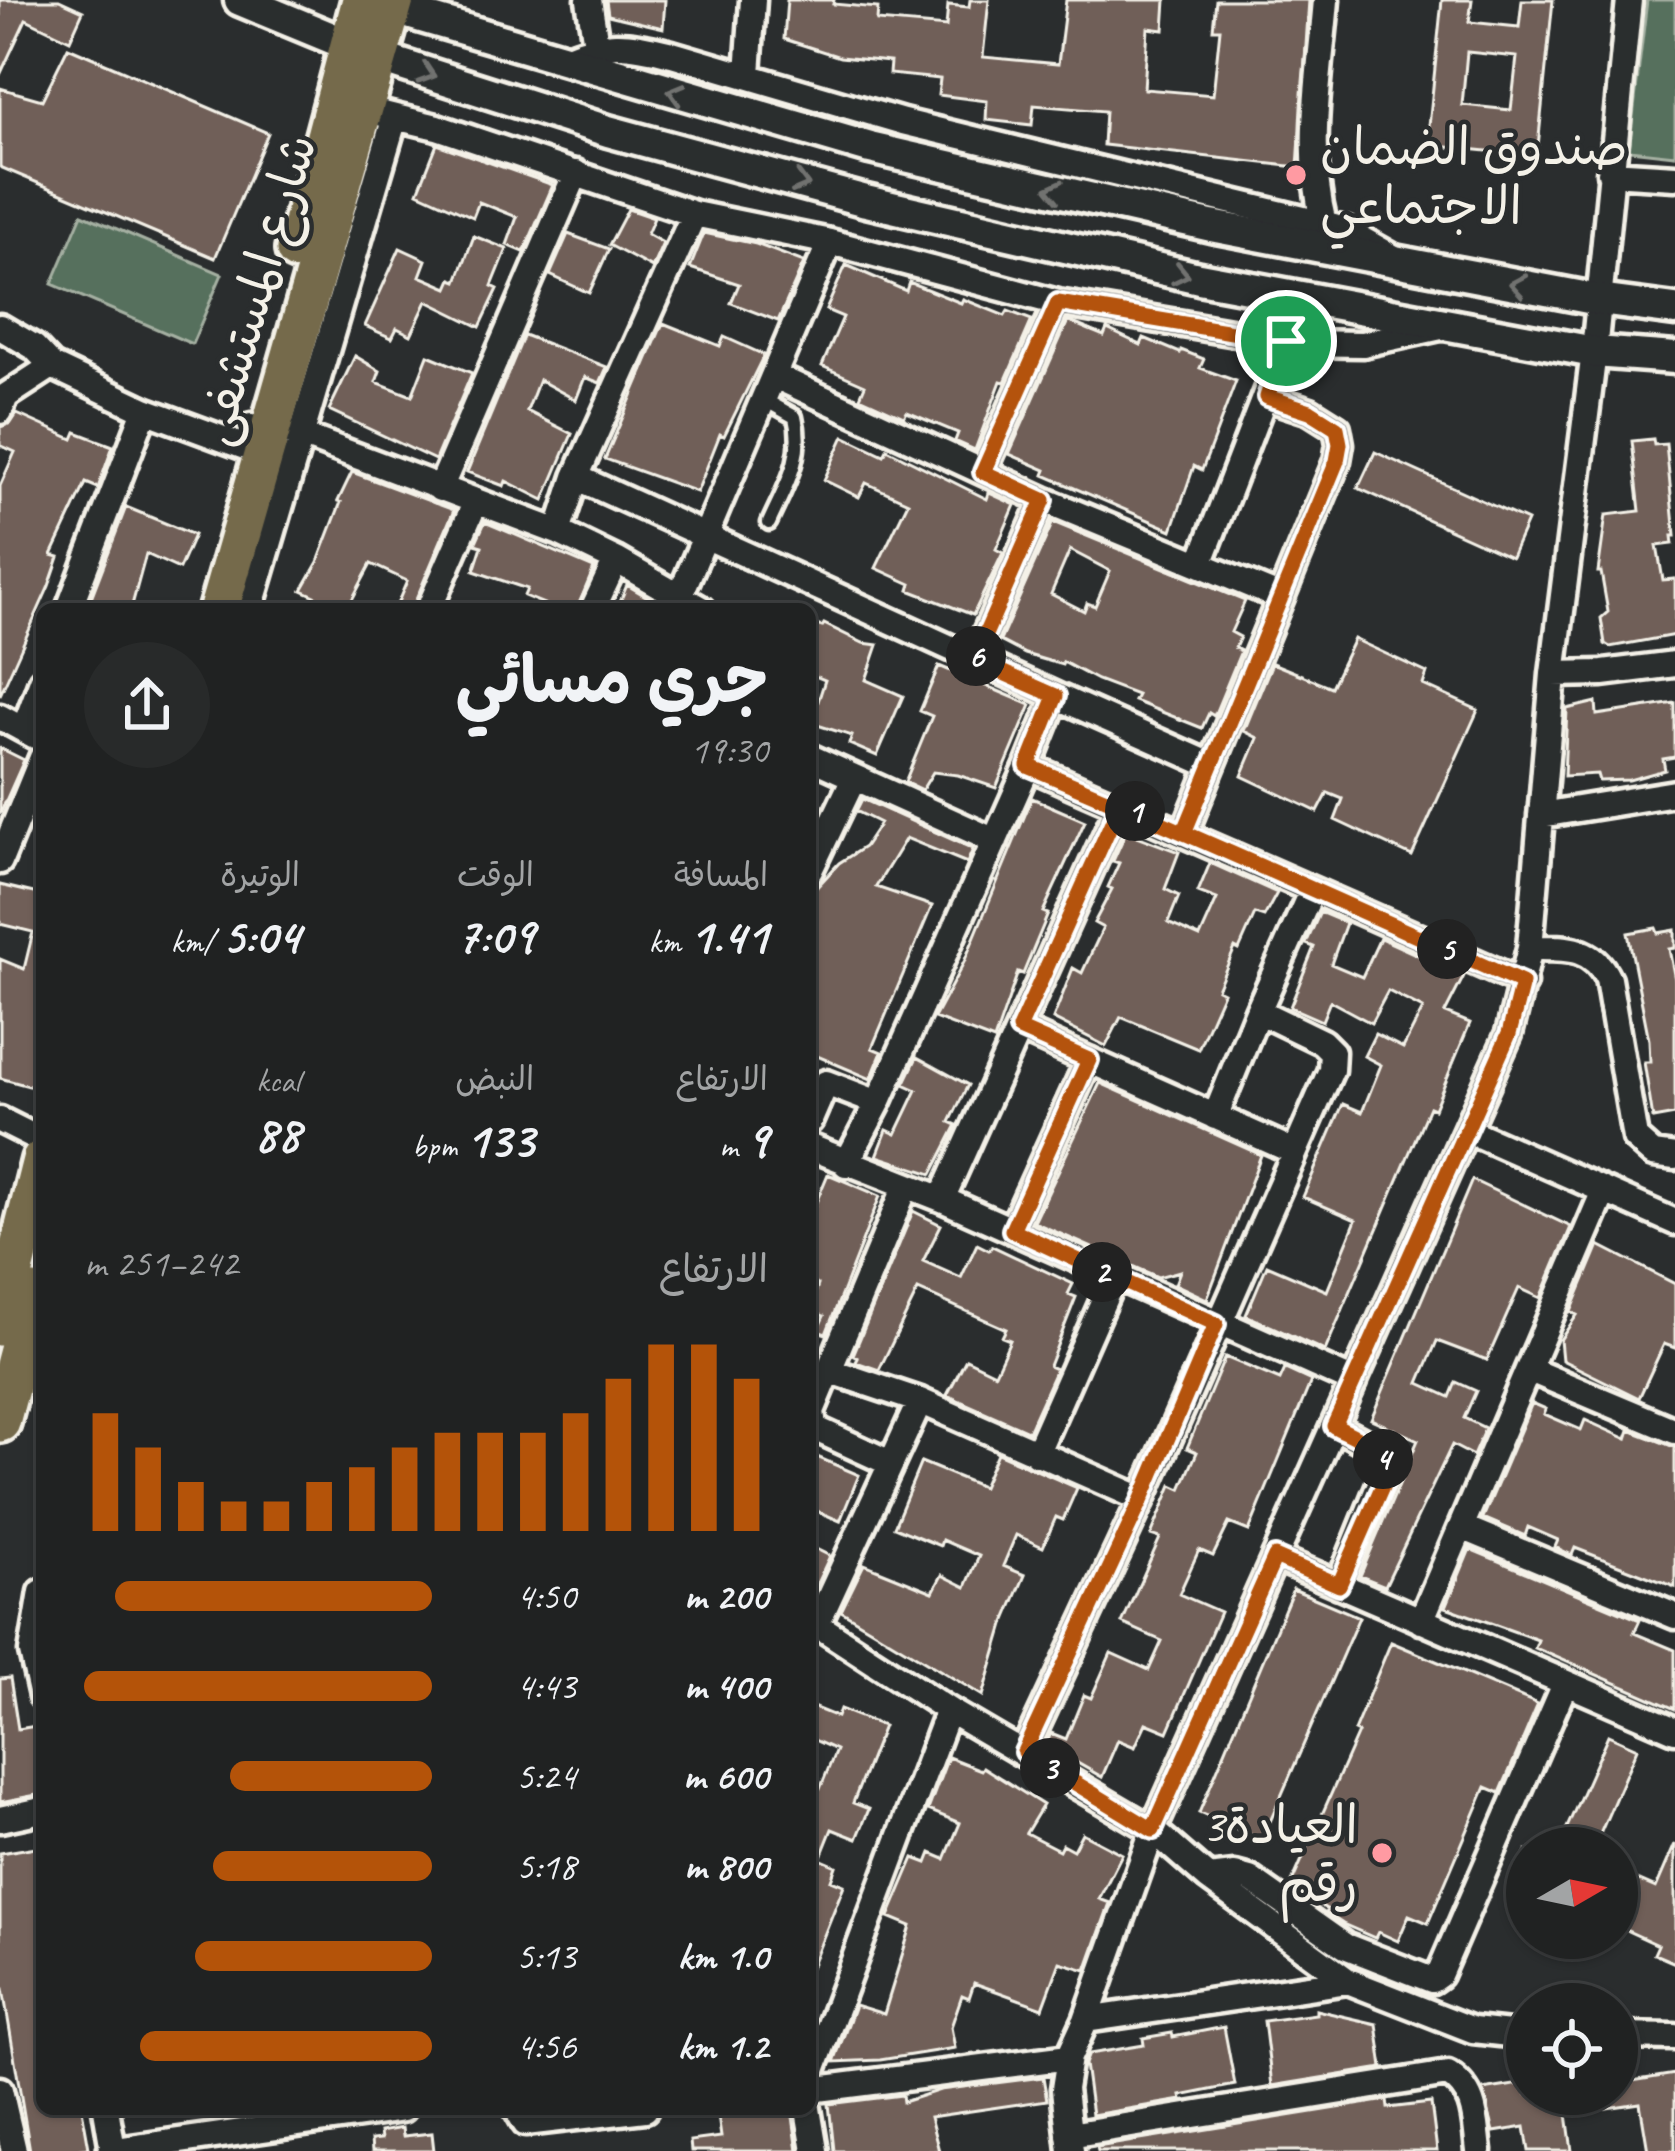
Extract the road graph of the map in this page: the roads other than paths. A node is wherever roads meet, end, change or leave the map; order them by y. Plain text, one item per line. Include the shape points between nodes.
1 (240, 0) edge
2 (589, 0) edge
3 (753, 0) edge
4 (1327, 0) edge
5 (1629, 0) edge
6 (378, 3) edge
7 (596, 44) junction
8 (365, 52) junction
9 (561, 60) junction
10 (748, 74) junction
11 (380, 113) junction
12 (1610, 172) junction
13 (576, 173) junction
14 (1675, 177) edge
15 (694, 214) junction
16 (1324, 224) junction
17 (830, 242) junction
18 (1403, 264) junction
19 (1599, 300) junction
20 (1058, 303) junction
21 (1675, 310) edge
22 (1454, 324) junction
23 (0, 327) edge
24 (1286, 341) junction
25 (1594, 352) junction
26 (1675, 358) edge
27 (52, 366) junction
28 (770, 388) junction
29 (1267, 397) junction
30 (145, 410) junction
31 (0, 411) edge
32 (266, 435) junction
33 (983, 472) junction
34 (576, 477) junction
35 (440, 489) junction
36 (1044, 500) junction
37 (476, 501) junction
38 (769, 523) dead end
39 (559, 532) junction
40 (706, 537) junction
41 (616, 560) junction
42 (1200, 564) junction
43 (1279, 597) junction
44 (71, 603) edge
45 (200, 603) edge
46 (220, 603) edge
47 (251, 603) edge
48 (432, 603) edge
49 (596, 603) edge
50 (688, 603) edge
51 (690, 603) edge
52 (974, 660) junction
53 (1675, 664) edge
54 (1553, 674) junction
55 (1056, 696) junction
56 (0, 717) edge
57 (33, 735) edge
58 (816, 760) edge
59 (1211, 764) junction
60 (1028, 766) junction
61 (36, 773) edge
62 (854, 778) junction
63 (1675, 793) edge
64 (1120, 804) junction
65 (1541, 815) junction
66 (1184, 833) junction
67 (995, 841) junction
68 (816, 857) edge
69 (0, 861) edge
70 (1312, 890) junction
71 (1530, 948) junction
72 (1522, 983) junction
73 (1258, 1011) junction
74 (1019, 1029) junction
75 (1089, 1060) junction
76 (818, 1080) edge
77 (878, 1103) junction
78 (1215, 1117) junction
79 (1, 1121) edge
80 (1467, 1130) junction
81 (36, 1138) edge
82 (816, 1151) edge
83 (1295, 1152) junction
84 (1675, 1157) edge
85 (847, 1164) junction
86 (36, 1184) edge
87 (907, 1186) junction
88 (1604, 1191) junction
89 (942, 1199) junction
90 (1675, 1222) edge
91 (1012, 1230) junction
92 (1114, 1277) junction
93 (36, 1283) edge
94 (1216, 1324) junction
95 (0, 1326) edge
96 (1529, 1370) junction
97 (831, 1371) junction
98 (1354, 1382) junction
99 (3, 1398) edge
100 (920, 1401) junction
101 (816, 1403) edge
102 (1334, 1426) junction
103 (816, 1429) edge
104 (1675, 1431) edge
105 (1036, 1454) junction
106 (890, 1463) junction
107 (1142, 1499) junction
108 (1464, 1528) junction
109 (1275, 1557) junction
110 (1339, 1585) junction
111 (1675, 1616) edge
112 (816, 1618) edge
113 (1421, 1621) junction
114 (816, 1623) edge
115 (36, 1628) edge
116 (36, 1670) edge
117 (1565, 1684) junction
118 (948, 1711) junction
119 (1675, 1730) edge
120 (1024, 1752) junction
121 (36, 1811) edge
122 (0, 1819) edge
123 (1153, 1830) junction
124 (1208, 1878) junction
125 (1348, 1981) junction
126 (1086, 2020) junction
127 (1506, 2034) edge
128 (1638, 2036) edge
129 (1675, 2037) edge
130 (1069, 2057) junction
131 (816, 2062) edge
132 (816, 2089) edge
133 (0, 2090) edge
134 (107, 2115) edge
135 (367, 2115) edge
136 (809, 2115) edge
137 (521, 2116) edge
138 (1070, 2143) edge
139 (190, 2145) edge
140 (14, 2151) edge
141 (112, 2151) edge
142 (526, 2151) edge
143 (815, 2151) edge
144 (1479, 2151) edge

1 - 8 street
2 - 7 street
3 - 10 street
4 - 16 street via 1313,149
5 - 12 street
6 - 8 main road, شارع المستشفى
6 - 9 street
7 - 9 street
7 - 10 street via 640,46
8 - 11 main road, شارع المستشفى
8 -> 22 street via 608,131 866,201 1198,278
8 - 32 main road, شارع المستشفى
18 -> 9 street via 870,148
10 - 16 street via 903,122
11 - 13 street
11 - 32 main road, شارع المستشفى
12 - 14 street
12 - 19 street
13 - 15 street
13 - 35 street
15 - 17 street
15 - 34 street
16 - 18 street
17 - 20 street
17 - 28 street
19 -> 18 street
19 - 21 street
19 - 25 street
20 - 24 street
20 - 33 street
22 - 24 street via 1363,344
22 - 25 street
23 - 27 street
24 - 29 street
25 - 26 street
25 - 54 street
27 - 30 street
27 - 31 street via 6,396
28 - 33 street
28 - 38 lane via 795,417 799,455
28 - 40 street
29 - 42 street
29 - 43 street via 1323,417 1340,444
30 - 32 street
30 - 44 street
32 - 35 street
32 - 45 main road, شارع المستشفى
32 - 46 main road, شارع المستشفى
32 - 47 street
33 - 36 street
34 - 39 street
34 - 40 street
35 - 37 street
36 - 42 street
36 - 52 street
37 - 39 street
37 - 48 street
39 - 41 street
40 - 51 street
40 - 52 street
41 - 49 street
41 - 50 street
42 - 43 street
43 - 59 street
52 - 55 street
53 - 54 street
54 - 65 street
55 - 59 street
55 - 60 street
56 - 57 street
58 - 62 street
59 - 66 street
60 - 64 street
60 - 67 street
61 - 69 street
62 - 67 street
62 - 68 street
63 - 65 street
64 - 66 street
64 - 74 street
65 - 71 street
66 - 70 street
67 - 77 street
70 - 72 street
70 - 73 street
71 - 72 street
71 - 84 street via 1569,948 1601,964 1635,1138 1653,1154
72 - 80 street
73 - 78 street
73 - 83 street via 1332,1052
74 - 75 street
74 - 89 street
75 - 78 street
75 - 91 street
76 - 77 street
77 - 85 street
78 - 83 street
79 - 81 street
80 - 88 street
80 - 98 street
82 - 85 street
83 - 94 street
85 - 87 street
86 - 95 main road
87 - 89 street
87 - 97 street
88 - 90 street
88 - 96 street
89 - 91 street
91 - 92 street
92 - 94 street
92 - 105 street
93 - 99 main road
94 - 98 street
94 - 107 street
96 - 104 street
96 - 108 street
97 - 100 street
97 - 101 street
98 - 102 street
100 - 105 street
100 - 106 street
102 - 109 street
102 - 110 street via 1375,1448 1386,1469
103 - 106 street
105 - 107 street
106 - 112 street
107 - 120 street
108 - 111 street
108 - 113 street
109 - 110 street
109 - 123 street
110 - 113 street
113 - 117 street
114 - 118 street
115 - 116 street
117 - 119 street
117 - 124 street via 1432,1979 1346,1946 1250,1879
118 - 120 street
118 - 131 street
120 - 123 street
121 - 122 street
123 - 124 street
123 - 126 street
124 - 125 street
125 - 126 street
125 - 127 street via 1473,2030
126 - 130 street
128 - 129 street
130 - 132 street
130 - 138 street
133 - 140 street
134 - 141 street
135 - 139 street
136 - 143 street
137 - 142 street
138 - 144 street via 1448,2074 1472,2097
139 - 141 street

